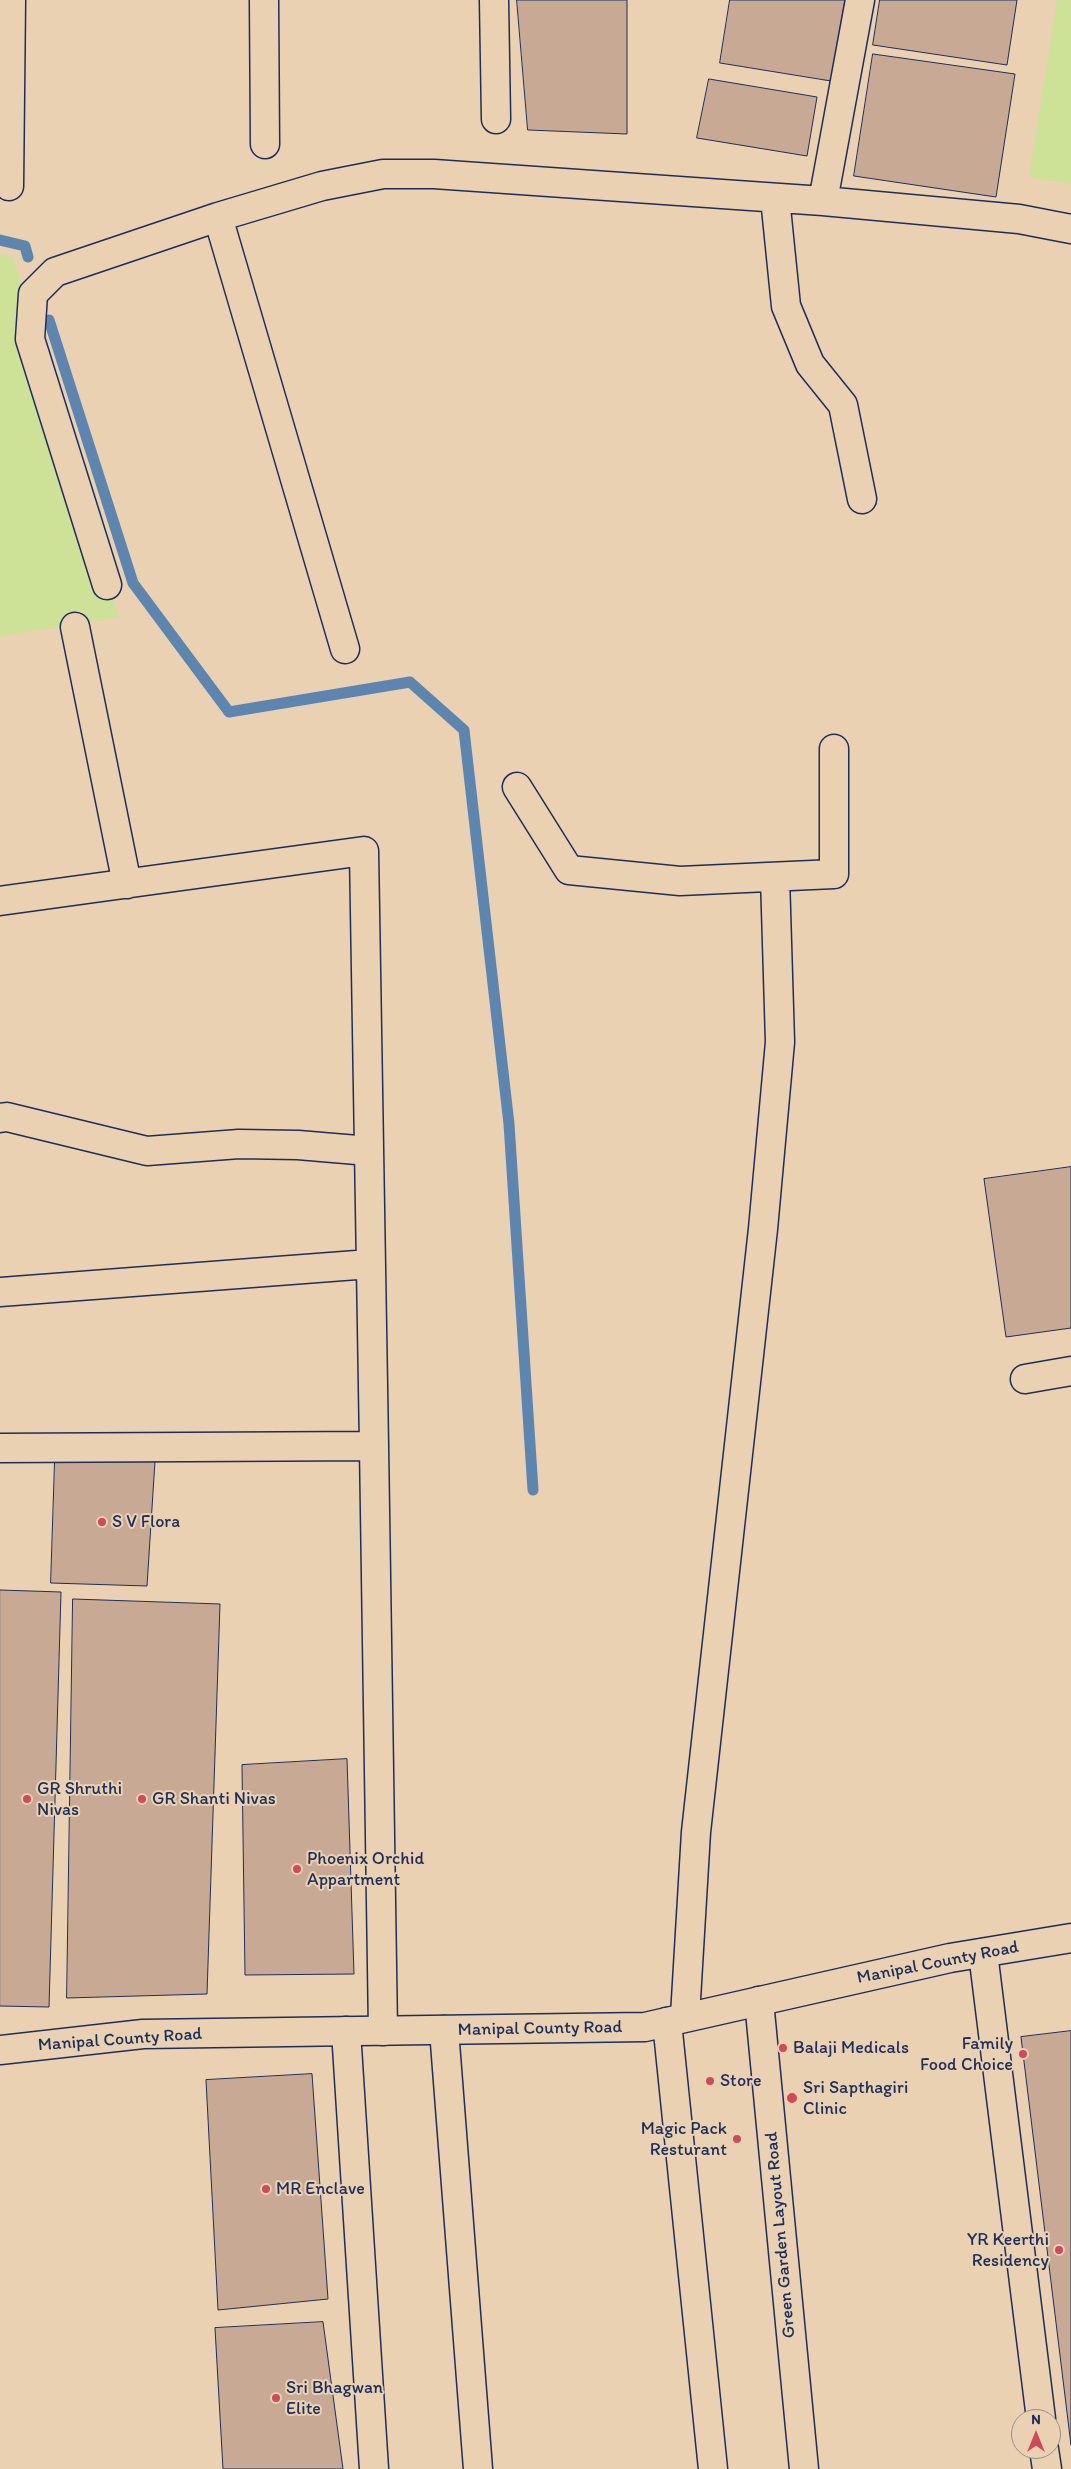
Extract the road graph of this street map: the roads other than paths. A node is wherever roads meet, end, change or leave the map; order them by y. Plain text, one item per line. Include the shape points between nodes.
1 (11, 0) edge
2 (264, 0) edge
3 (494, 0) edge
4 (860, 0) edge
5 (496, 118) dead end
6 (265, 144) dead end
7 (9, 186) dead end
8 (775, 198) junction
9 (823, 201) junction
10 (218, 217) junction
11 (1071, 229) edge
12 (862, 499) dead end
13 (108, 586) dead end
14 (75, 627) dead end
15 (345, 649) dead end
16 (834, 749) dead end
17 (517, 787) dead end
18 (775, 877) junction
19 (127, 884) junction
20 (0, 901) edge
21 (0, 1118) edge
22 (369, 1151) junction
23 (370, 1264) junction
24 (0, 1292) edge
25 (1071, 1371) edge
26 (1025, 1379) dead end
27 (374, 1446) junction
28 (0, 1448) edge
29 (1071, 1938) edge
30 (983, 1953) junction
31 (759, 2001) junction
32 (676, 2019) junction
33 (444, 2030) junction
34 (346, 2031) junction
35 (384, 2031) junction
36 (0, 2050) edge
37 (1040, 2409) edge
38 (374, 2469) edge
39 (478, 2469) edge
40 (713, 2469) edge
41 (804, 2469) edge

1 - 7 street
2 - 6 street
3 - 5 street
4 - 9 street
8 - 9 street
8 - 10 street via 434,174 383,174 322,186
8 - 12 street via 786,306 810,364 843,405
9 - 11 street via 1019,219
10 - 13 street via 55,272 33,294 30,339
10 - 15 street
14 - 19 street
16 - 18 street via 834,874
17 - 18 street via 569,870 680,881
18 - 32 street via 780,1042 763,1229
19 - 20 street
19 - 22 street via 364,851
21 - 22 street via 147,1151 239,1144
22 - 23 street
23 - 24 street
23 - 27 street
25 - 26 street
27 - 28 street
27 - 35 street
29 - 30 street, Manipal County Road
30 - 31 street, Manipal County Road
30 - 37 street
31 - 32 street, Manipal County Road
31 - 41 street, Green Garden Layout Road
32 - 33 street, Manipal County Road via 645,2027
32 - 40 street
33 - 35 street, Manipal County Road
33 - 39 street
34 - 35 street, Manipal County Road
34 - 36 street, Manipal County Road via 143,2034
34 - 38 street

